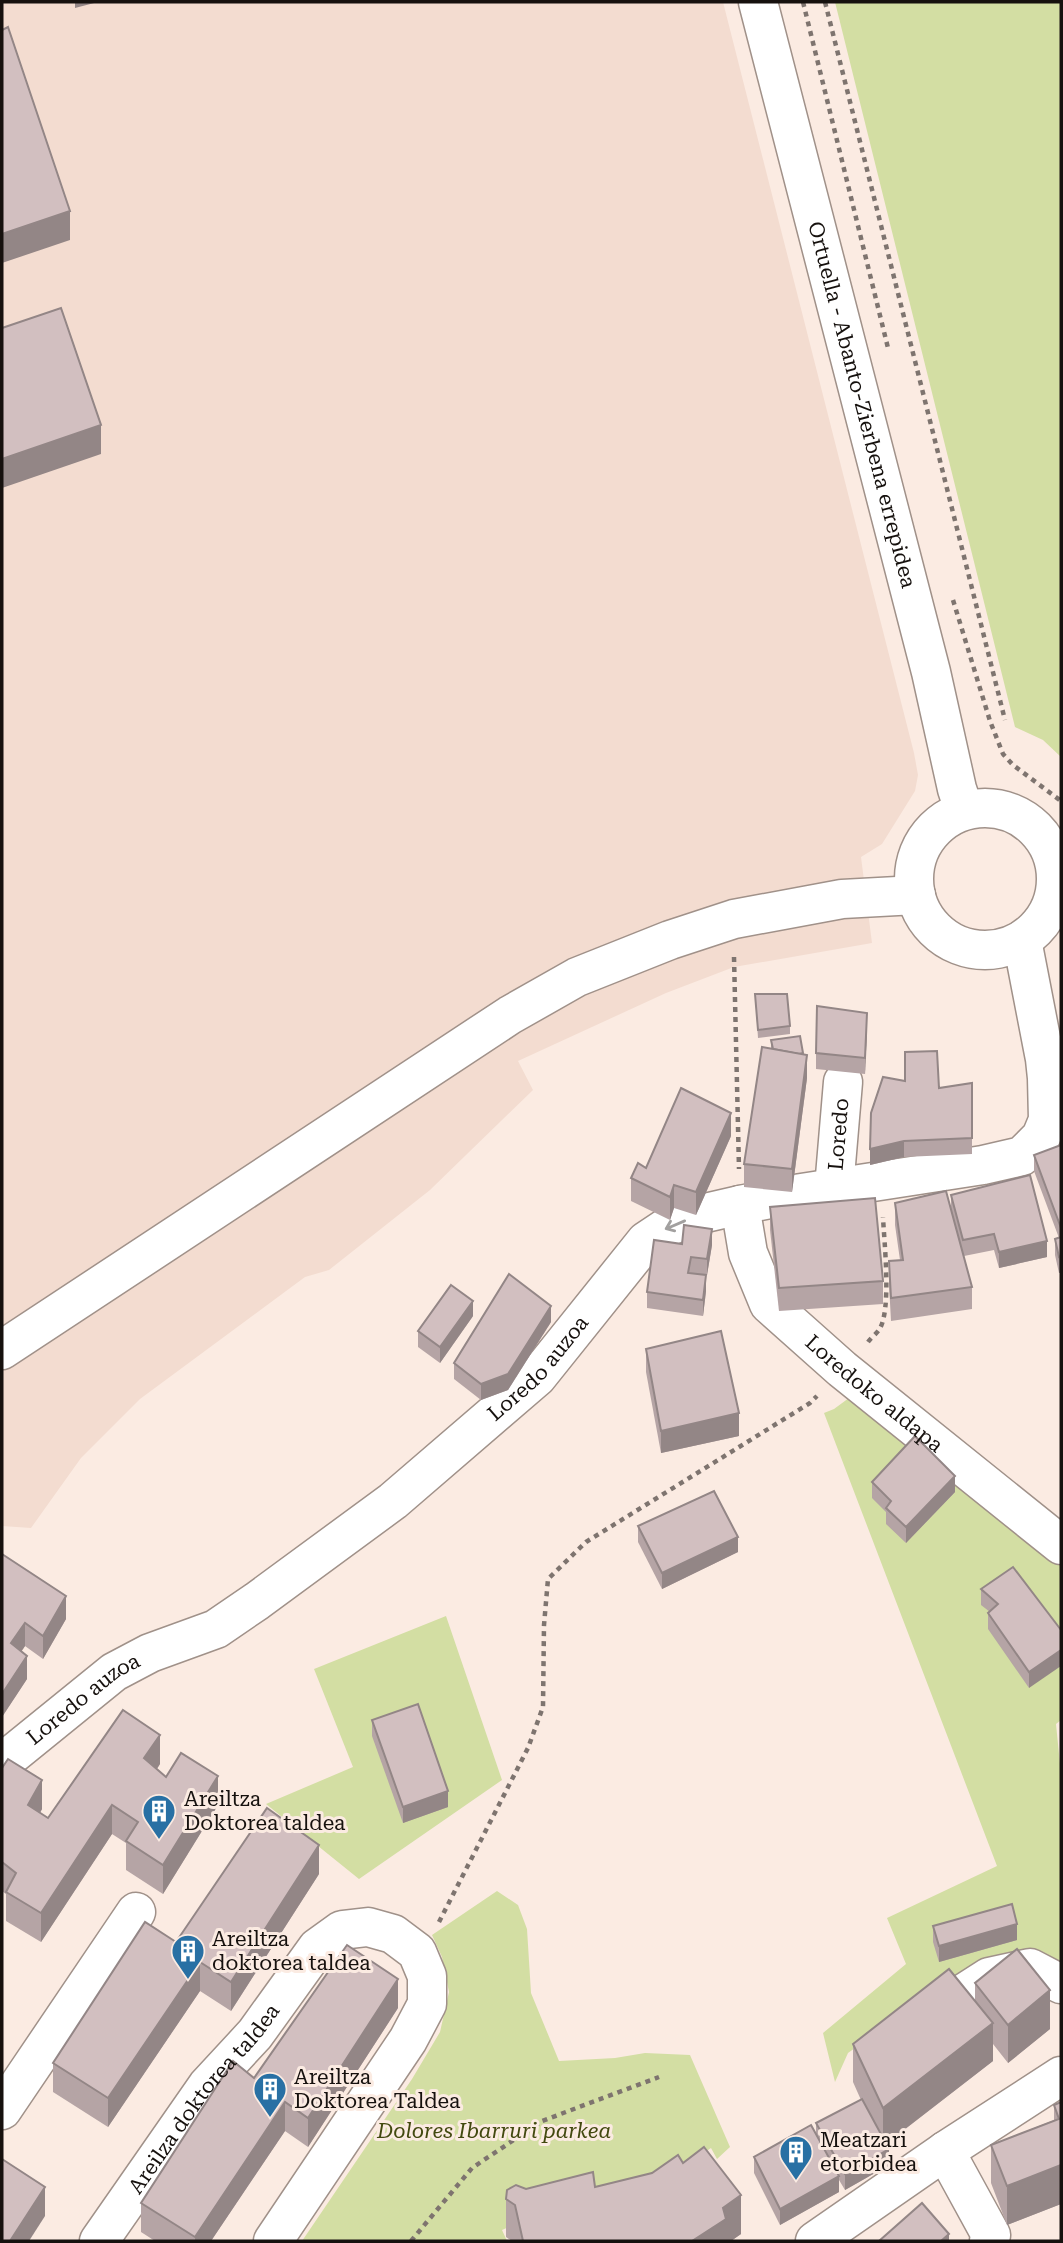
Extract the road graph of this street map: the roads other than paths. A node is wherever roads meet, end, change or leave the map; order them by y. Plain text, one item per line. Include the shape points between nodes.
1 (758, 2) edge
2 (964, 810) junction
3 (1059, 881) edge
4 (916, 895) junction
5 (1022, 940) junction
6 (1053, 1055) edge
7 (844, 1082) dead end
8 (834, 1188) junction
9 (740, 1205) junction
10 (2, 1350) edge
11 (1061, 1545) edge
12 (4, 1758) edge
13 (136, 1912) dead end
14 (1061, 1984) edge
15 (897, 2042) edge
16 (1061, 2076) edge
17 (2, 2110) edge
18 (945, 2151) junction
19 (99, 2241) edge
20 (273, 2241) edge
21 (815, 2241) edge
22 (989, 2241) edge

1 - 2 street, Ortuella - Abanto-Zierbena errepidea
2 - 3 street via 986,807 1029,821 1045,838
2 - 4 street via 947,817 923,843 916,860
3 - 5 street via 1047,915
4 - 5 street via 931,925 958,945 1002,949
4 - 10 street via 842,899 734,919 577,977 510,1015
5 - 6 street, Loredo auzoa
6 - 8 street, Loredo auzoa via 1048,1120 1041,1137 1022,1156
7 - 8 street, Loredo
8 - 9 street, Loredo auzoa
9 - 11 street, Loredoko aldapa via 748,1253 769,1304 842,1369
9 -> 12 street, Loredo auzoa via 667,1227 646,1241 537,1377 393,1501 216,1629 150,1653 114,1672
13 - 17 street
14 - 15 street via 1030,1968 989,1978
16 - 18 street
18 - 21 street
18 - 22 street via 991,2235
19 - 20 street, Areilza doktorea taldea via 206,2086 255,2034 317,1948 342,1930 368,1927 393,1934 417,1952 427,1976 427,2004 408,2040

